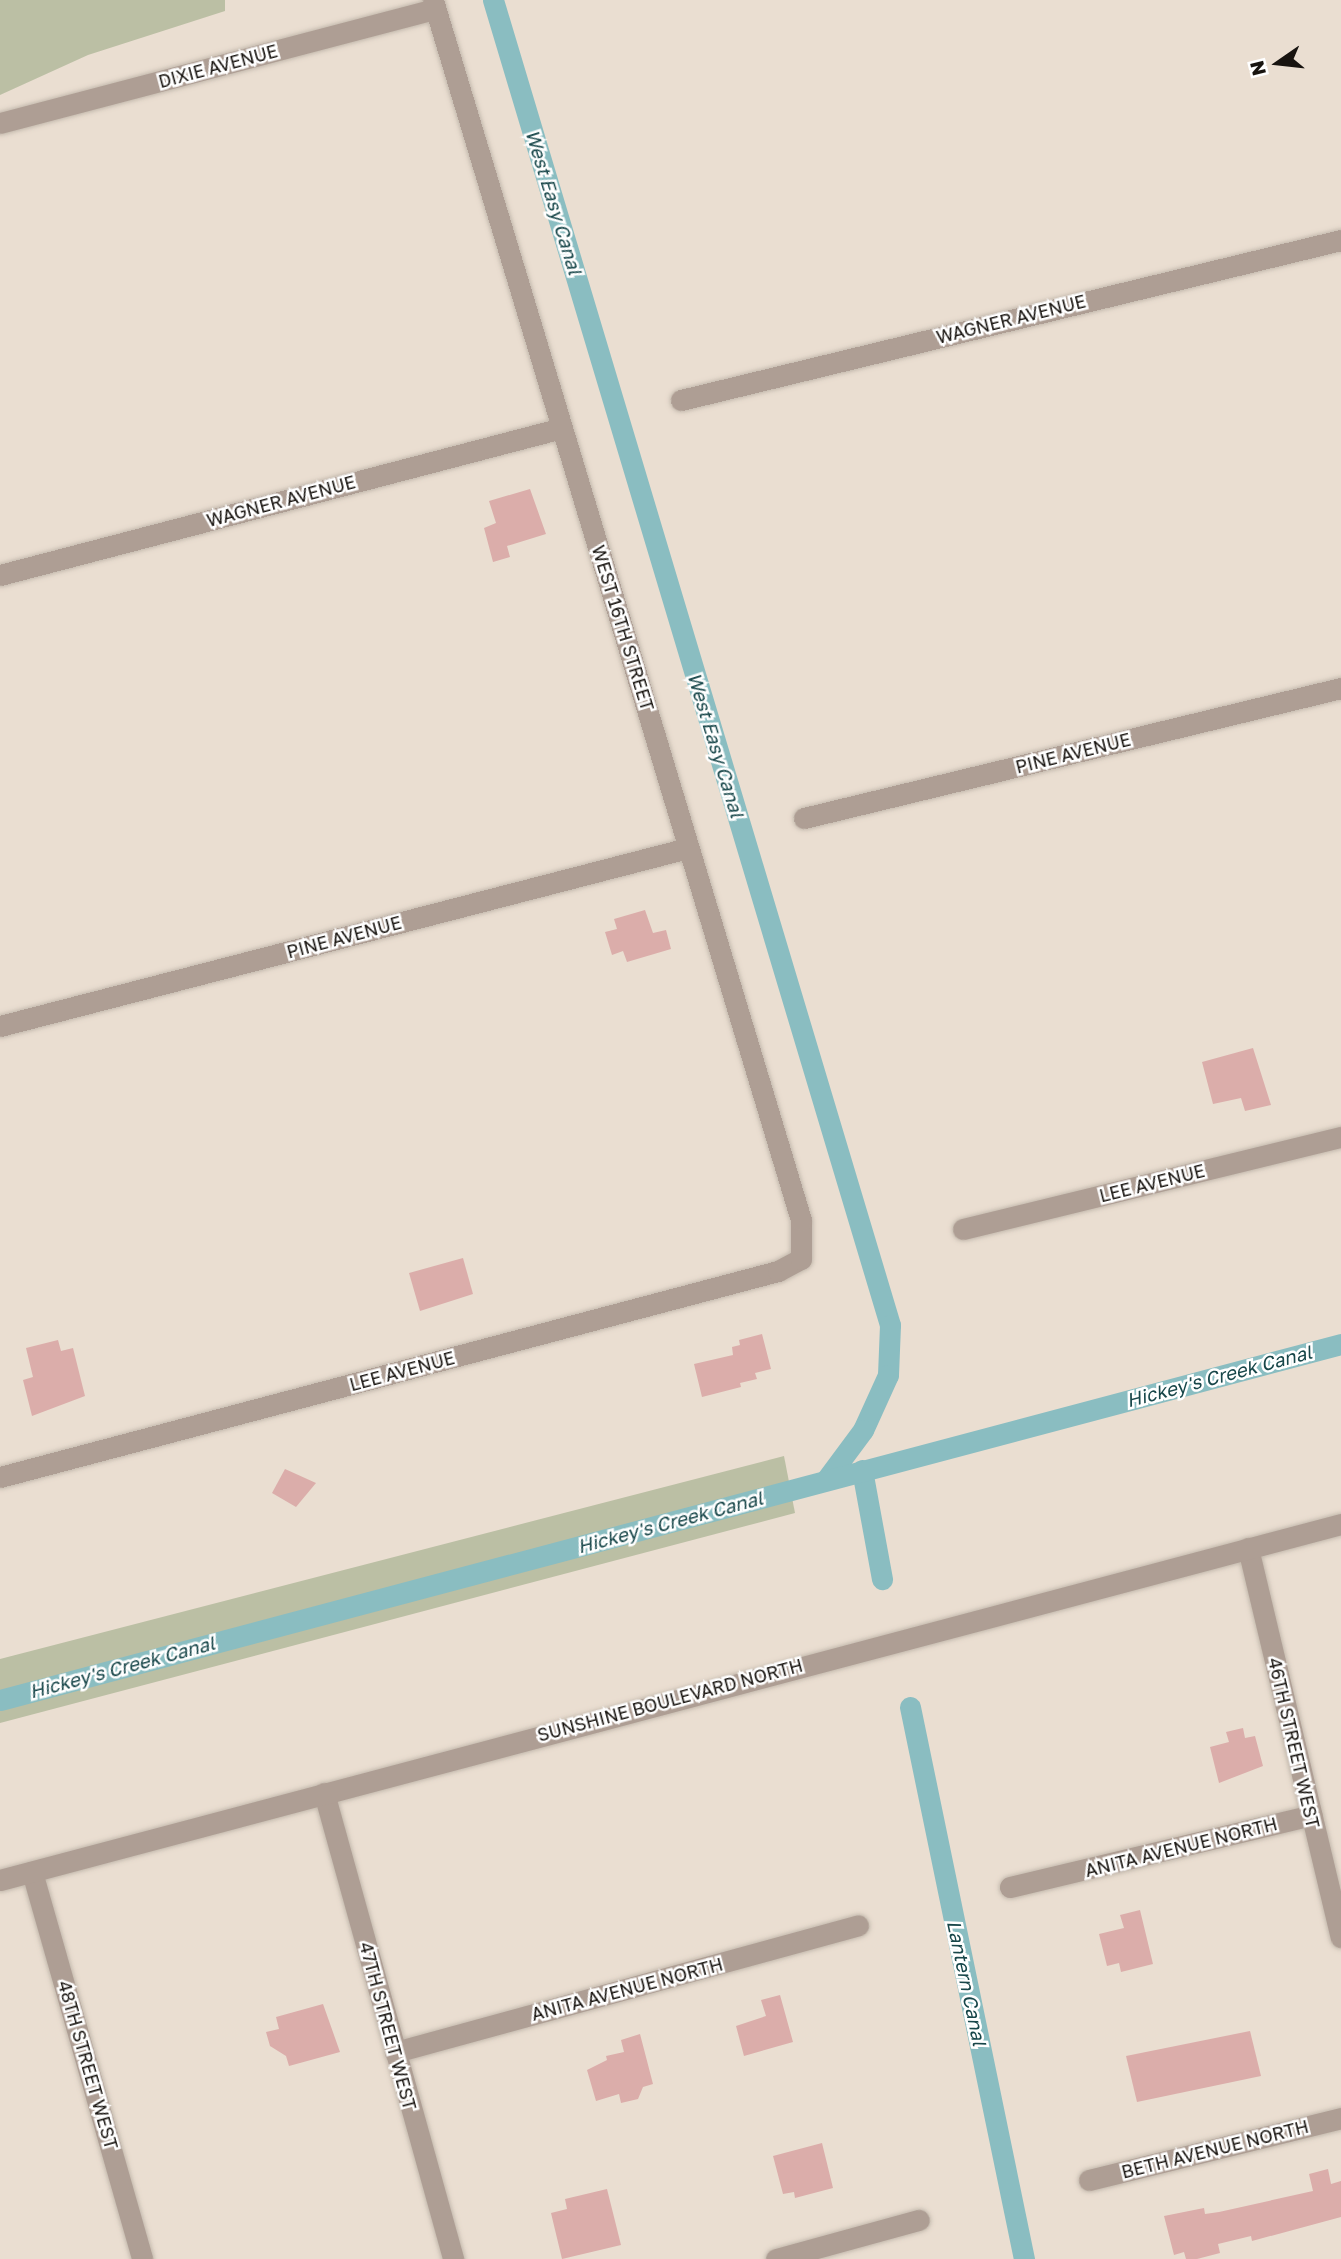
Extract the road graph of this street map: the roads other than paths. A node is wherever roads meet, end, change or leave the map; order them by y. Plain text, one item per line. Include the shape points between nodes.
1 (434, 5) edge
2 (0, 123) edge
3 (1341, 240) edge
4 (681, 400) dead end
5 (562, 428) junction
6 (0, 575) edge
7 (1341, 688) edge
8 (804, 818) dead end
9 (688, 848) junction
10 (0, 1026) edge
11 (1341, 1138) edge
12 (963, 1229) dead end
13 (801, 1259) joint
14 (0, 1477) edge
15 (1341, 1524) edge
16 (1248, 1548) junction
17 (324, 1793) junction
18 (1312, 1815) junction
19 (32, 1871) junction
20 (0, 1880) edge
21 (1010, 1887) dead end
22 (858, 1924) dead end
23 (1341, 1937) edge
24 (395, 2052) junction
25 (1341, 2118) edge
26 (1089, 2180) dead end
27 (919, 2220) dead end
28 (142, 2259) edge
29 (453, 2259) edge
30 (776, 2259) edge

1 - 2 street, DIXIE AVENUE
1 - 5 street, WEST 16TH STREET
3 - 4 street, WAGNER AVENUE
5 - 6 street, WAGNER AVENUE
5 - 9 street, WEST 16TH STREET
7 - 8 street, PINE AVENUE
9 - 10 street, PINE AVENUE
9 - 13 street, WEST 16TH STREET via 802,1220
11 - 12 street, LEE AVENUE
13 - 14 street, LEE AVENUE via 778,1272
15 - 16 street, SUNSHINE BOULEVARD NORTH
16 - 17 street, SUNSHINE BOULEVARD NORTH
16 - 18 street, 46TH STREET WEST
17 - 19 street, SUNSHINE BOULEVARD NORTH
17 - 24 street, 47TH STREET WEST
18 - 21 street, ANITA AVENUE NORTH
18 - 23 street, 46TH STREET WEST
19 - 20 street, SUNSHINE BOULEVARD NORTH
19 - 28 street, 48TH STREET WEST
22 - 24 street, ANITA AVENUE NORTH
24 - 29 street, 47TH STREET WEST
25 - 26 street, BETH AVENUE NORTH
27 - 30 street

